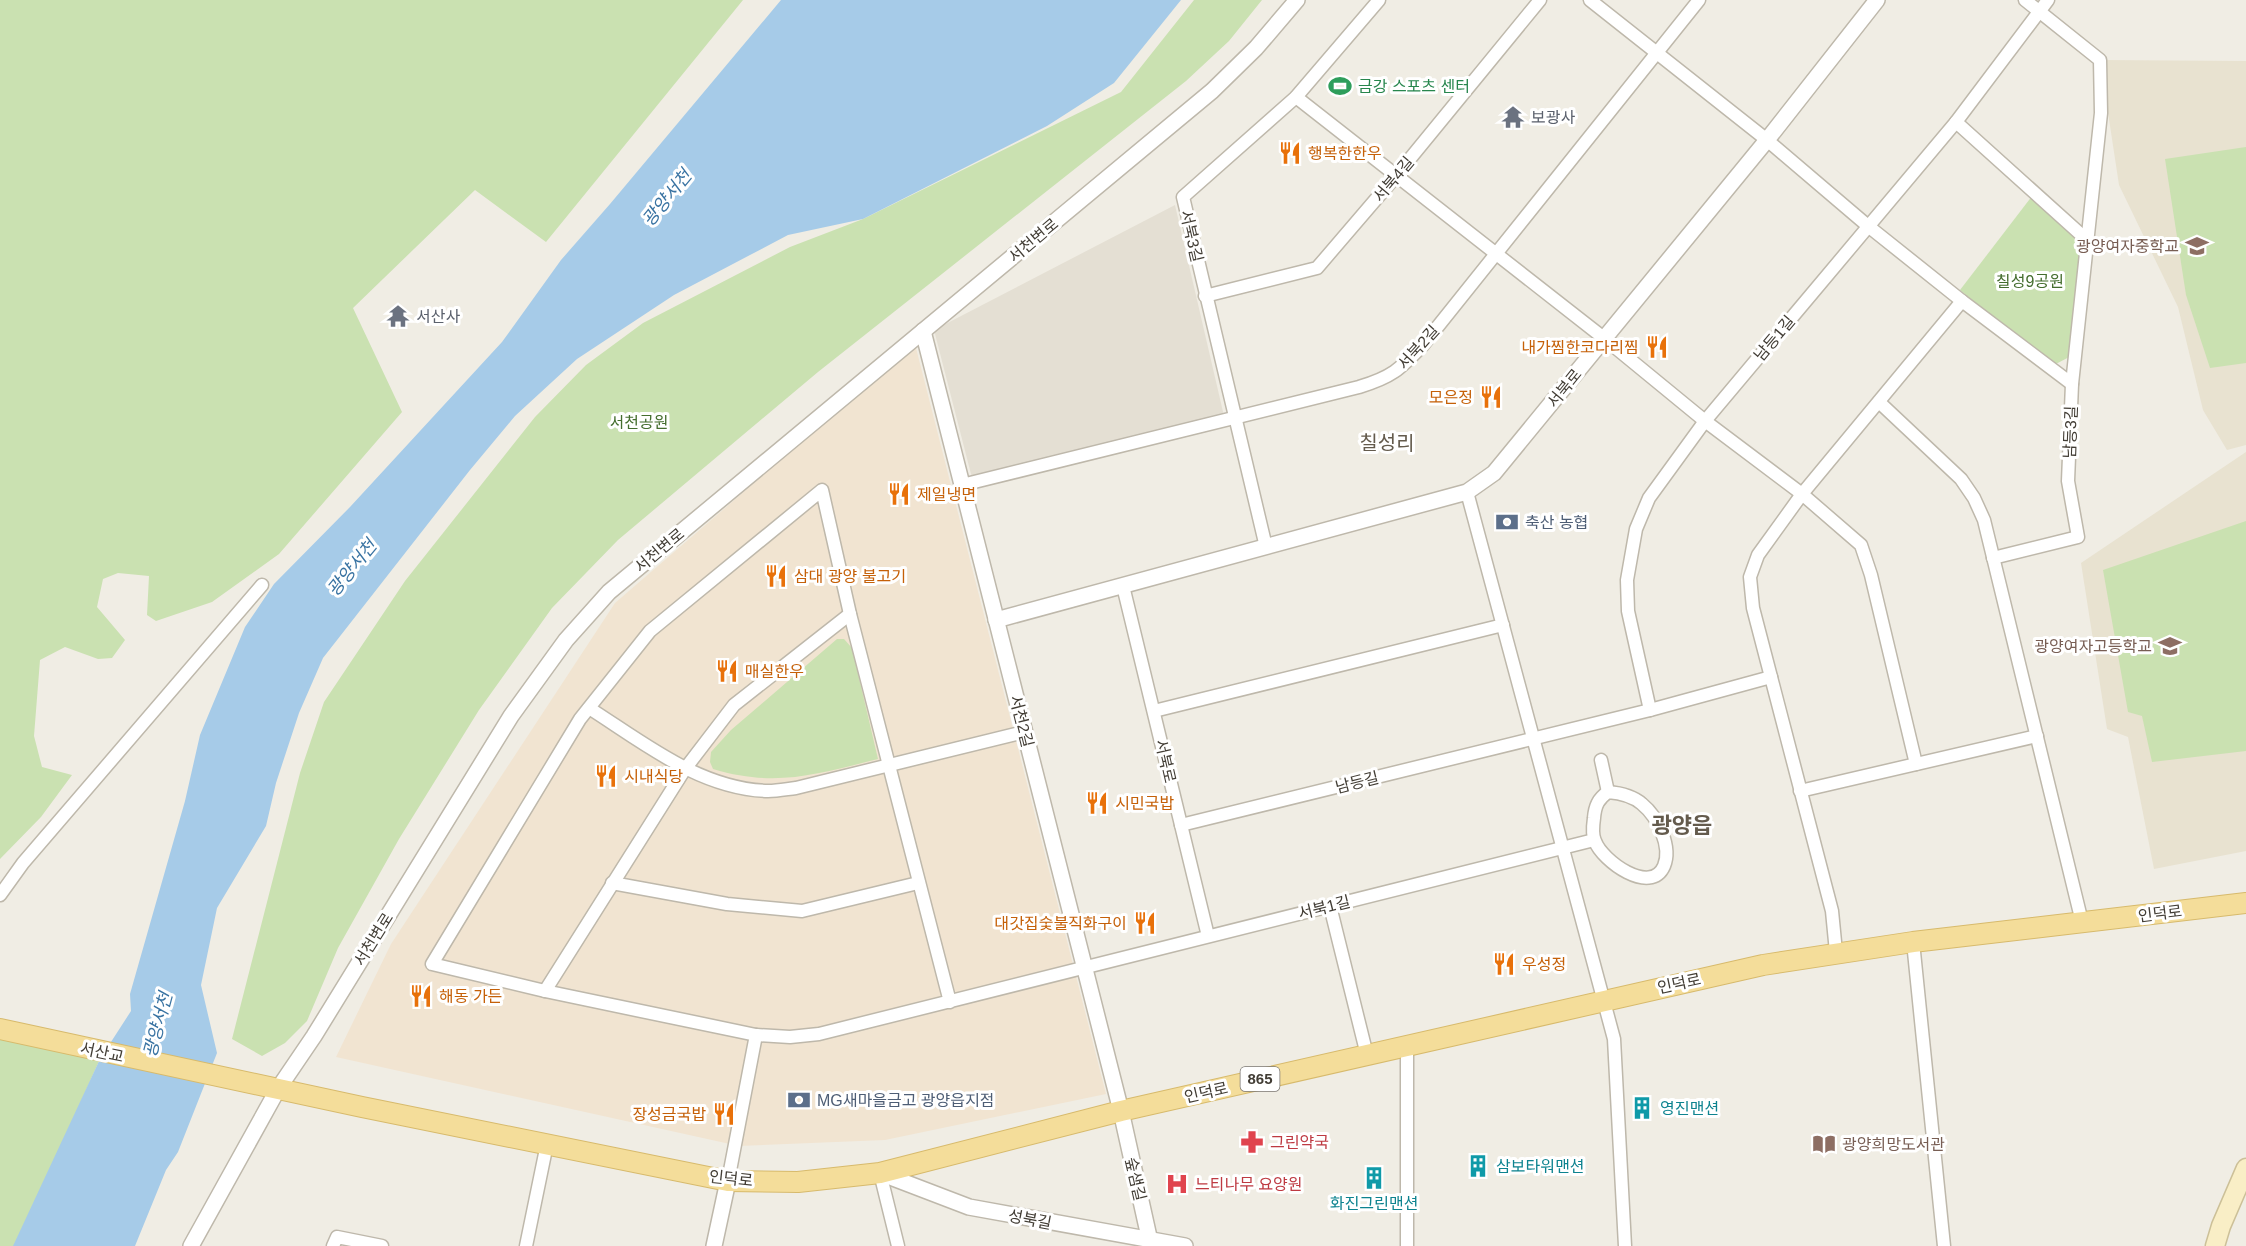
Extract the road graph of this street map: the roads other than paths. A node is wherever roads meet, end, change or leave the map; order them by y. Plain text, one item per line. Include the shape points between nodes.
1 (1297, 0) edge
2 (1379, 0) edge
3 (1540, 0) edge
4 (1590, 0) edge
5 (1699, 0) edge
6 (1877, 0) edge
7 (2025, 0) edge
8 (2048, 0) edge
9 (2039, 12) junction
10 (1657, 53) junction
11 (1296, 97) junction
12 (1956, 122) junction
13 (1767, 140) junction
14 (1395, 177) junction
15 (1868, 226) junction
16 (2087, 240) junction
17 (1495, 254) junction
18 (1205, 296) junction
19 (1962, 301) junction
20 (923, 332) junction
21 (1605, 339) junction
22 (2072, 384) junction
23 (1879, 402) junction
24 (1236, 417) junction
25 (1705, 421) junction
26 (962, 484) junction
27 (1467, 492) junction
28 (1802, 494) junction
29 (1266, 547) junction
30 (1993, 558) junction
31 (262, 585) dead end
32 (1123, 586) junction
33 (850, 614) junction
34 (996, 620) junction
35 (1503, 625) junction
36 (1771, 677) junction
37 (589, 708) junction
38 (1650, 710) junction
39 (1154, 711) junction
40 (1024, 732) junction
41 (2037, 736) junction
42 (1533, 739) junction
43 (1601, 760) dead end
44 (1916, 764) junction
45 (890, 765) junction
46 (685, 769) junction
47 (1800, 791) junction
48 (1608, 792) junction
49 (1181, 825) junction
50 (1594, 840) junction
51 (1563, 848) junction
52 (612, 883) junction
53 (918, 883) junction
54 (0, 895) edge
55 (2246, 903) edge
56 (1330, 906) junction
57 (2082, 922) junction
58 (1208, 936) junction
59 (1913, 942) junction
60 (1836, 952) junction
61 (1084, 968) junction
62 (545, 991) junction
63 (1602, 1000) junction
64 (950, 1002) junction
65 (0, 1029) edge
66 (756, 1035) junction
67 (1407, 1045) junction
68 (1367, 1054) junction
69 (240, 1081) joint
70 (278, 1089) junction
71 (1121, 1111) junction
72 (547, 1144) junction
73 (880, 1173) junction
74 (2244, 1176) edge
75 (728, 1181) junction
76 (1150, 1244) edge
77 (191, 1246) edge
78 (333, 1246) edge
79 (382, 1246) edge
80 (525, 1246) edge
81 (714, 1246) edge
82 (898, 1246) edge
83 (1185, 1246) edge
84 (1407, 1246) edge
85 (1625, 1246) edge
86 (1944, 1246) edge
87 (2215, 1246) edge

1 - 20 street, 서천변로 via 1212,91
2 - 11 street, 서북3길
3 - 14 street, 서북4길
4 - 10 street
5 - 10 street, 서북2길
6 - 13 street, 서북로
7 - 9 street
8 - 9 street, 남등1길
9 - 12 street, 남등1길
9 - 16 street, 남등3길 via 2100,60 2101,113
10 - 13 street
10 - 17 street, 서북2길
11 - 14 street
11 - 18 street, 서북3길 via 1183,197
12 - 15 street, 남등1길
12 - 16 street
13 - 15 street
13 - 21 street, 서북로
14 - 17 street
14 - 18 street, 서북4길 via 1317,268
15 - 19 street
15 - 25 street, 남등1길
16 - 22 street, 남등3길
17 - 21 street
17 - 24 street, 서북2길 via 1423,345 1386,379
18 - 24 street, 서북3길
19 - 22 street
19 - 23 street
20 - 26 street, 서천2길
20 - 70 street, 서천변로 via 609,592 566,640 511,716
21 - 25 street
21 - 27 street, 서북로 via 1494,473
22 - 30 street, 남등3길 via 2068,481 2078,537
23 - 28 street
23 - 30 street via 1961,479 1984,520
24 - 26 street, 서북2길
24 - 29 street, 서북3길
25 - 28 street
25 - 38 street, 남등1길 via 1650,498 1636,529 1627,580 1628,611
26 - 34 street, 서천2길
27 - 29 street, 서북로
27 - 35 street
28 - 36 street via 1758,555 1750,577 1753,608
28 - 44 street via 1861,545
29 - 32 street, 서북로
30 - 41 street
31 - 54 street via 23,863
32 - 34 street, 서북로
32 - 39 street, 서북로
33 - 37 street via 822,490 650,631
33 - 45 street
33 - 46 street via 734,705
34 - 40 street, 서천2길
35 - 39 street
35 - 42 street
36 - 38 street, 남등길
36 - 47 street
37 - 46 street
37 - 62 street, 서북1길 via 432,964
38 - 42 street, 남등길
39 - 49 street, 서북로
40 - 45 street
40 - 61 street, 서천2길
41 - 44 street
41 - 57 street
42 - 49 street, 남등길
42 - 51 street
43 - 48 street
44 - 47 street
45 - 46 street via 769,791 727,785
45 - 53 street
46 - 52 street
47 - 60 street via 1832,911
48 - 50 street via 1600,797 1595,808
48 - 50 street via 1643,804 1662,833 1666,862 1662,871 1639,876 1612,863
49 - 58 street, 서북로
50 - 51 street, 서북1길
51 - 56 street, 서북1길
51 - 63 street
52 - 53 street via 727,904 802,911
52 - 62 street
53 - 64 street
55 - 57 main road, 인덕로 / 865
56 - 58 street, 서북1길
56 - 68 street
57 - 59 main road, 인덕로 / 865
58 - 61 street, 서북1길
59 - 60 main road, 인덕로 / 865
59 - 86 street
60 - 63 main road, 인덕로 / 865
61 - 64 street, 서북1길
61 - 71 street, 서천2길
62 - 66 street, 서북1길
63 - 67 main road, 인덕로 / 865
63 - 85 street via 1614,1039
64 - 66 street, 서북1길 via 819,1034
65 - 69 main road, 서산교
66 - 75 street
67 - 68 main road, 인덕로 / 865
67 - 84 street
68 - 71 main road, 인덕로 / 865
69 - 70 main road, 인덕로 / 865
70 - 72 main road, 인덕로 / 865
70 - 77 street, 서천변로
71 - 73 main road, 인덕로 / 865
71 - 76 street, 숲샘길
72 - 75 main road, 인덕로 / 865
72 - 80 street
73 - 75 main road, 인덕로 / 865 via 798,1182
73 - 76 street, 성북길 via 969,1207
73 - 82 street
74 - 87 main road
75 - 81 street
76 - 83 street, 성북길
78 - 79 street via 337,1237

